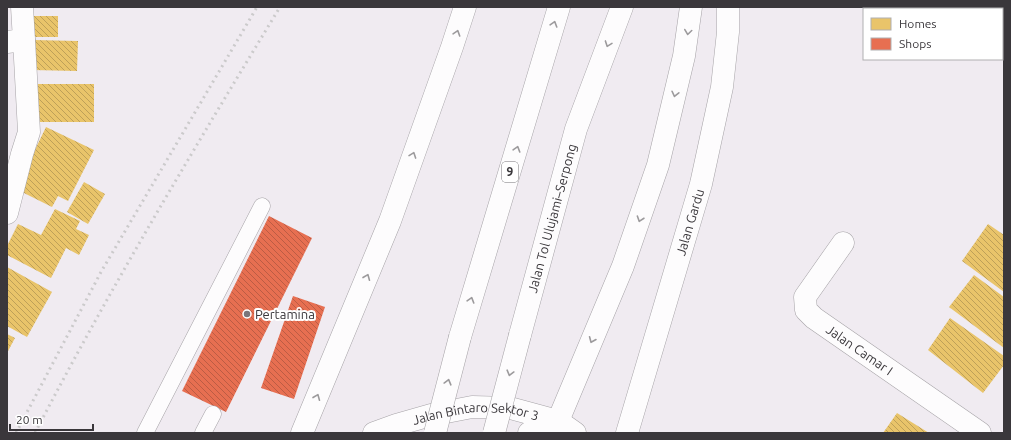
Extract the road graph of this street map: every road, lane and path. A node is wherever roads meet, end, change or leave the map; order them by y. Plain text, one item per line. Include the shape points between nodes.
1 (22, 7) edge
2 (465, 7) edge
3 (559, 7) edge
4 (622, 7) edge
5 (691, 7) edge
6 (728, 7) edge
7 (16, 41) edge
8 (262, 206) dead end
9 (7, 213) edge
10 (843, 243) dead end
11 (213, 414) dead end
12 (566, 427) edge
13 (145, 433) edge
14 (203, 433) edge
15 (302, 433) edge
16 (374, 433) edge
17 (435, 433) edge
18 (494, 433) edge
19 (529, 433) edge
20 (627, 433) edge
21 (980, 433) edge

1 - 7 main road
15 -> 2 main road via 390,221
17 -> 3 main road, 9, bridge via 460,337
4 -> 18 main road, Jalan Tol Ulujami–Serpong, bridge via 576,129
5 -> 12 main road via 684,56 658,165
6 - 20 main road, Jalan Gardu via 722,87 701,184
7 - 9 main road via 29,132
8 - 13 lane
10 - 21 main road, Jalan Camar I via 805,297 806,310
11 - 14 lane
12 - 16 main road, Jalan Bintaro Sektor 3 via 510,408 472,407 431,415
12 - 19 main road

